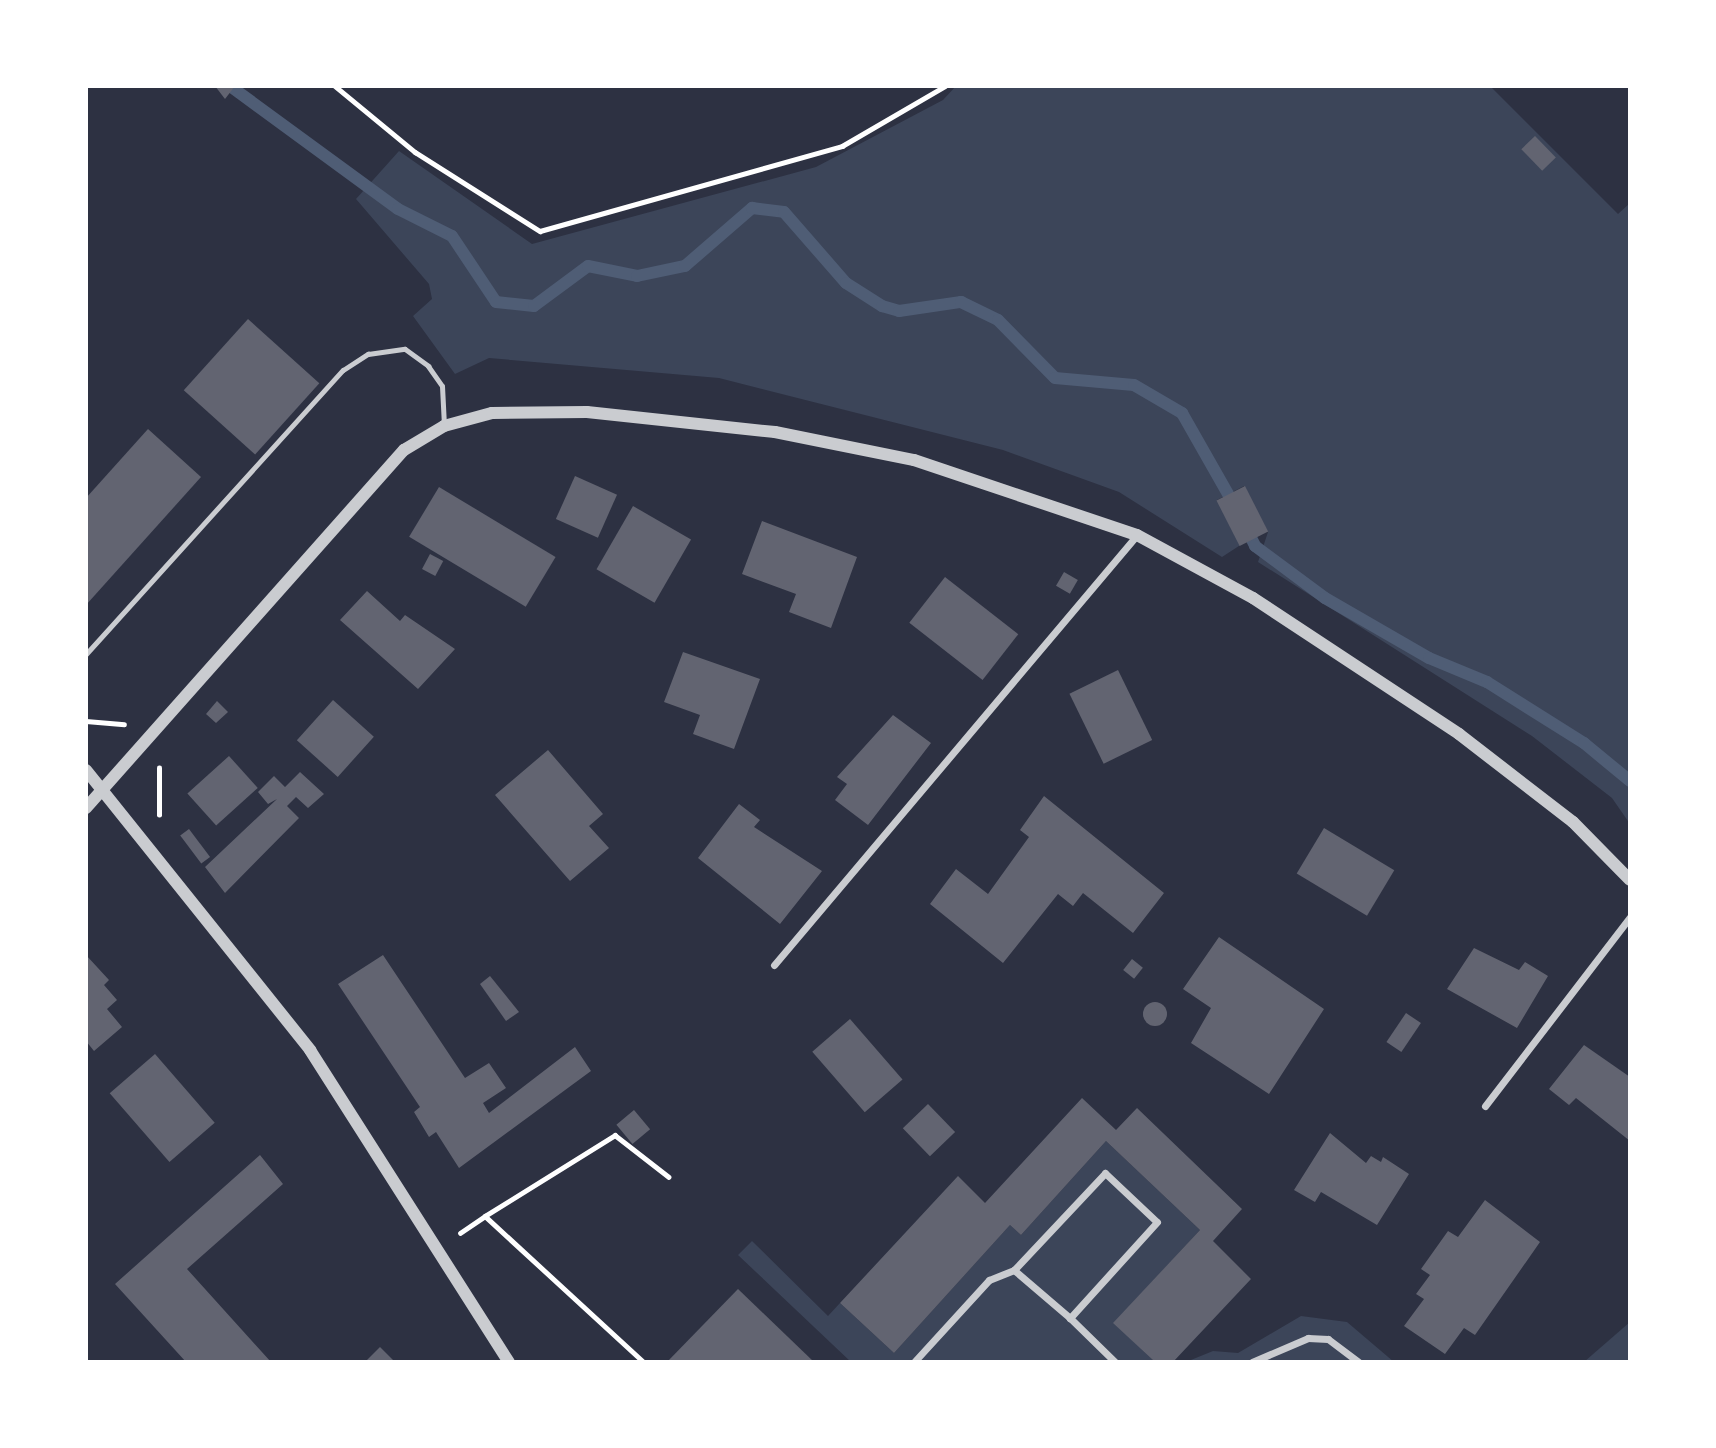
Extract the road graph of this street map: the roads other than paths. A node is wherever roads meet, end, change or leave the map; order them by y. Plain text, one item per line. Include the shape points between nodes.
1 (444, 426) junction
2 (1137, 535) junction
3 (86, 654) edge
4 (86, 771) edge
5 (99, 787) junction
6 (86, 808) edge
7 (1630, 880) edge
8 (1630, 917) edge
9 (774, 965) dead end
10 (1485, 1106) dead end
11 (1014, 1270) junction
12 (1070, 1318) junction
13 (509, 1362) edge
14 (914, 1362) edge
15 (1115, 1362) edge
16 (1252, 1362) edge
17 (1358, 1362) edge

1 - 2 street via 492,413 587,412 775,432 914,460
1 - 3 lane via 442,386 428,366 405,349 368,354 343,370
1 - 5 street via 404,450
2 - 7 street via 1253,598 1459,734 1573,822
2 - 9 street
4 - 5 street
5 - 6 street
5 - 13 street via 310,1050
8 - 10 street
11 - 12 street
11 - 12 street via 1105,1173 1157,1222
11 - 14 street via 989,1280
12 - 15 street
16 - 17 street via 1308,1338 1328,1339

